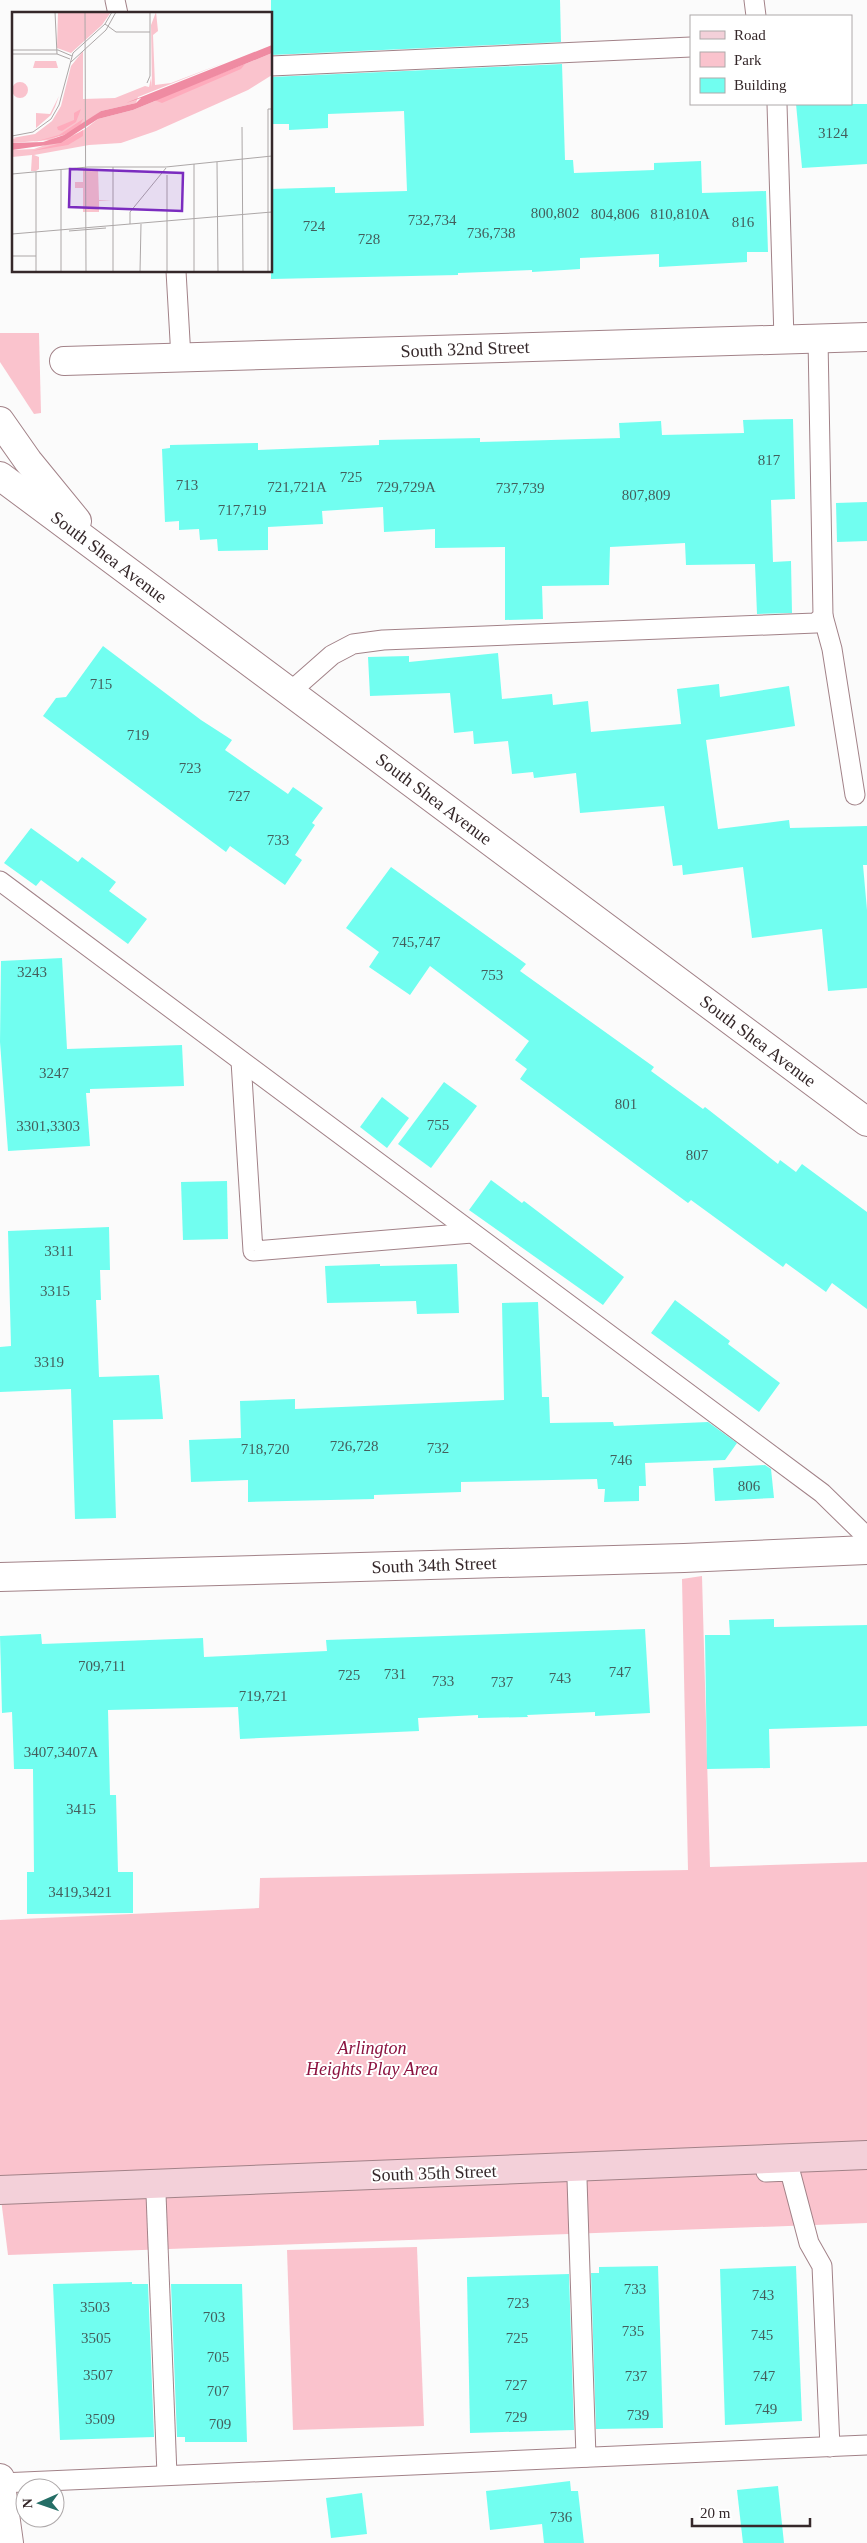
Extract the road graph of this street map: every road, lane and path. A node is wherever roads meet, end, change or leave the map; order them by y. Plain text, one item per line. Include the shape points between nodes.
1 (754, 0) edge
2 (756, 15) edge
3 (690, 47) edge
4 (272, 66) edge
5 (776, 105) edge
6 (176, 272) edge
7 (867, 337) edge
8 (784, 339) junction
9 (818, 339) junction
10 (181, 358) junction
11 (64, 361) dead end
12 (0, 421) edge
13 (0, 476) edge
14 (103, 553) junction
15 (823, 616) junction
16 (290, 692) junction
17 (855, 795) dead end
18 (0, 881) edge
19 (242, 1061) junction
20 (867, 1122) edge
21 (472, 1233) junction
22 (867, 1537) edge
23 (867, 1550) edge
24 (0, 1577) edge
25 (867, 2155) edge
26 (578, 2179) junction
27 (0, 2190) edge
28 (156, 2194) junction
29 (0, 2200) edge
30 (867, 2445) edge
31 (830, 2447) junction
32 (586, 2458) junction
33 (167, 2475) junction
34 (0, 2478) edge
35 (1, 2483) edge
36 (8, 2543) edge

1 - 2 lane
3 - 4 lane
5 - 8 lane
6 - 10 lane
7 - 9 street, South 32nd Street
8 - 9 street, South 32nd Street
8 - 10 street, South 32nd Street
9 - 15 lane
10 - 11 street, South 32nd Street
12 - 14 street via 28,461
13 - 14 street, South Shea Avenue
14 - 16 street, South Shea Avenue
15 - 16 lane via 816,623 383,640 353,644 332,654
15 - 17 lane via 832,650
16 - 20 street, South Shea Avenue
18 - 19 lane
19 - 21 lane
19 - 21 lane via 253,1251
21 - 22 lane via 822,1493
23 - 24 street, South 34th Street
25 - 27 main road, South 35th Street
26 - 28 lane
26 - 31 lane via 790,2171 809,2243 822,2266
26 - 32 lane
28 - 29 lane
28 - 33 lane
30 - 31 lane
31 - 32 lane
32 - 33 lane
33 - 35 lane
34 - 35 street
35 - 36 street

